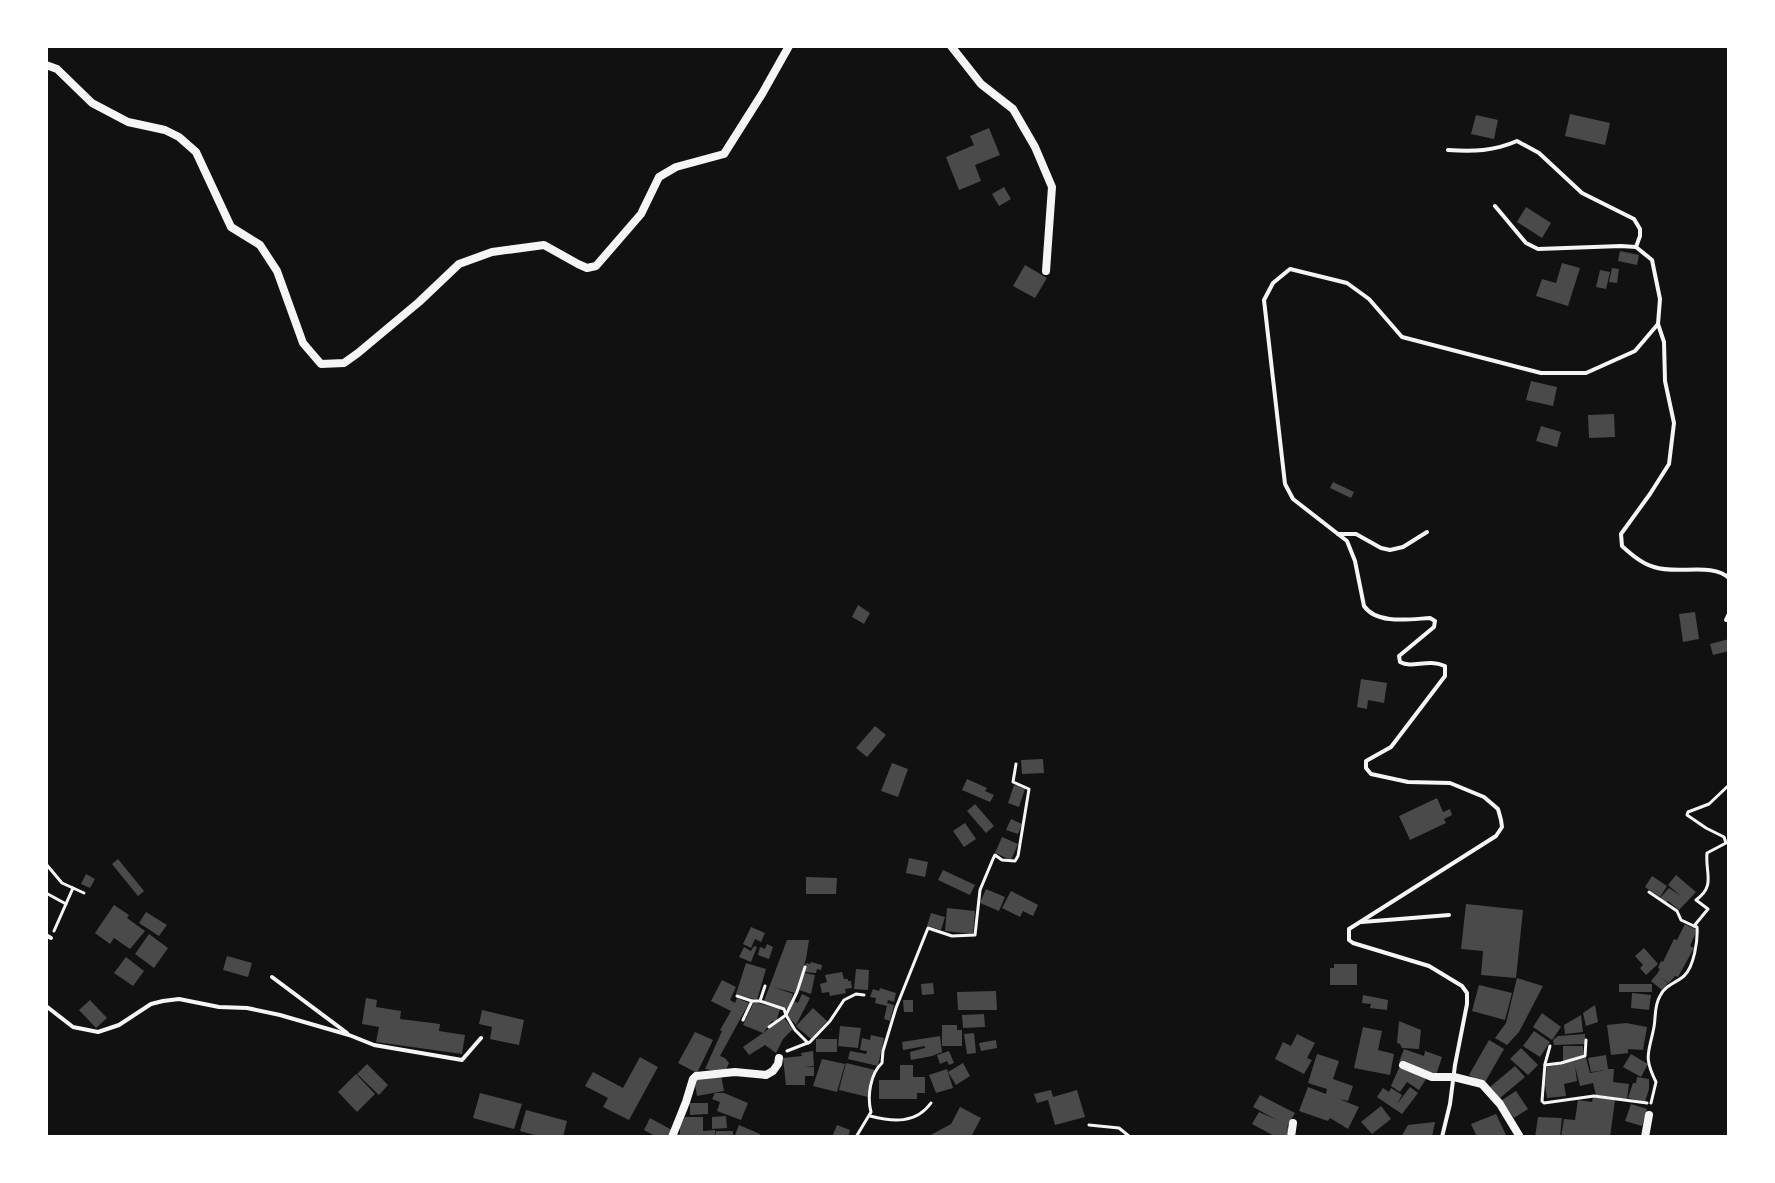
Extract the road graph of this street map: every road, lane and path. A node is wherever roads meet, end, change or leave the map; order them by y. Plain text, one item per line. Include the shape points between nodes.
1 (789, 46) edge
2 (951, 46) edge
3 (46, 65) edge
4 (1448, 150) dead end
5 (1495, 206) dead end
6 (1636, 247) junction
7 (1046, 271) dead end
8 (1658, 324) junction
9 (1427, 532) dead end
10 (1336, 534) junction
11 (1729, 578) edge
12 (1729, 614) edge
13 (1726, 620) dead end
14 (1016, 764) dead end
15 (1729, 785) edge
16 (50, 856) dead end
17 (46, 863) edge
18 (73, 888) junction
19 (1649, 892) dead end
20 (46, 893) edge
21 (84, 893) dead end
22 (66, 904) junction
23 (1449, 915) dead end
24 (1360, 922) junction
25 (1694, 926) junction
26 (48, 936) edge
27 (805, 967) dead end
28 (272, 977) dead end
29 (765, 986) dead end
30 (864, 995) dead end
31 (737, 996) dead end
32 (752, 1001) junction
33 (760, 1001) junction
34 (46, 1006) edge
35 (786, 1015) junction
36 (743, 1020) dead end
37 (769, 1027) dead end
38 (349, 1035) junction
39 (481, 1038) dead end
40 (1586, 1040) dead end
41 (808, 1043) junction
42 (1550, 1046) dead end
43 (779, 1058) joint
44 (1403, 1065) dead end
45 (1545, 1065) junction
46 (1454, 1077) junction
47 (931, 1103) dead end
48 (1649, 1115) dead end
49 (868, 1116) junction
50 (1293, 1123) dead end
51 (1089, 1125) dead end
52 (672, 1137) edge
53 (856, 1137) edge
54 (1130, 1137) edge
55 (1291, 1137) edge
56 (1442, 1137) edge
57 (1520, 1137) edge
58 (1645, 1137) edge

1 - 3 street via 724,154 659,177 641,214 596,266 587,268 544,245 492,252 459,264 344,363 321,364 303,343 277,271 260,245 231,227 196,152 165,130 128,122 92,103
2 - 7 street via 981,84 1013,109 1052,187
4 - 6 lane via 1476,152 1517,141 1533,149 1582,193 1634,219 1640,229
5 - 6 lane via 1526,243 1538,249
6 - 8 lane via 1652,260 1660,299
8 - 10 lane via 1635,351 1586,373 1541,373 1402,337 1347,283 1290,269 1273,283 1264,300 1285,484 1293,499
8 - 11 lane via 1674,423 1669,464 1621,534 1622,546 1653,567 1721,571
9 - 10 lane via 1390,550 1356,534
10 - 24 lane via 1347,541 1368,612 1435,621 1399,656 1400,662 1405,666 1435,661 1445,666 1445,676 1391,747 1366,761 1366,768 1371,774 1408,782 1450,783 1484,797 1498,809 1502,827 1496,836
12 - 13 lane
14 - 49 path via 1013,782 1029,789 1018,856 1015,861 995,855 980,890 975,935 952,936 928,928 876,1069
15 - 25 path via 1687,815 1726,843 1707,853 1709,883 1696,900 1708,909
16 - 17 path
17 - 18 path
18 - 21 path
18 - 22 path
19 - 25 path
20 - 22 path
22 - 26 path
23 - 24 lane
24 - 46 lane via 1349,929 1353,943 1429,966 1467,993
25 - 45 path via 1697,946 1686,974 1660,994 1656,1008 1647,1052 1656,1082 1651,1104 1594,1096 1544,1103
27 - 35 path
28 - 38 lane
29 - 33 path
30 - 41 path via 844,1000
31 - 32 path
32 - 33 path
32 - 36 path
33 - 35 path via 784,1009
34 - 38 lane via 73,1027 98,1032 151,1004 179,999 258,1010
35 - 37 path
35 - 41 path
38 - 39 lane via 374,1045 462,1060
40 - 45 path via 1585,1056
41 - 43 path
42 - 45 path
43 - 52 street via 766,1075 696,1076
44 - 46 street via 1432,1077
46 - 56 lane
46 - 57 street via 1487,1088
47 - 49 path via 915,1117 898,1122
48 - 58 street
49 - 53 path
50 - 55 street
51 - 54 path via 1119,1128

